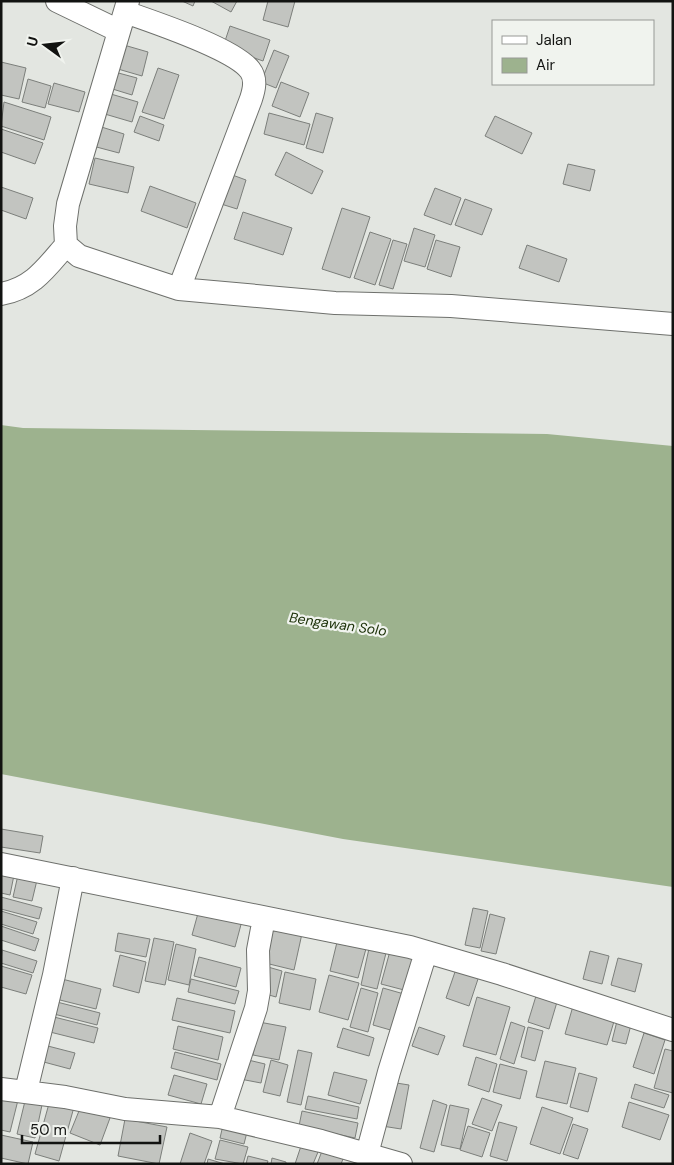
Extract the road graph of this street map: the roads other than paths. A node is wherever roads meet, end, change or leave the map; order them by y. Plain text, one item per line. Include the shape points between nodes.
1 (57, 1) edge
2 (124, 15) edge
3 (66, 245) junction
4 (179, 289) junction
5 (1, 294) edge
6 (673, 324) edge
7 (1, 864) edge
8 (73, 878) junction
9 (264, 918) junction
10 (426, 952) junction
11 (673, 1030) edge
12 (1, 1089) edge
13 (26, 1091) junction
14 (220, 1117) junction
15 (367, 1154) junction
16 (401, 1164) edge

1 - 2 street
2 - 3 street via 75,176 65,226
2 - 4 street via 181,32 221,51 240,62 254,77 251,100
3 - 4 street via 79,256
3 - 5 street via 38,277 19,290
4 - 6 street via 336,303 451,306
7 - 8 street
8 - 9 street
8 - 13 street
9 - 10 street
9 - 14 street via 258,950 256,1008
10 - 11 street
10 - 15 street
12 - 13 street
13 - 14 street via 124,1109
14 - 15 street
15 - 16 street

